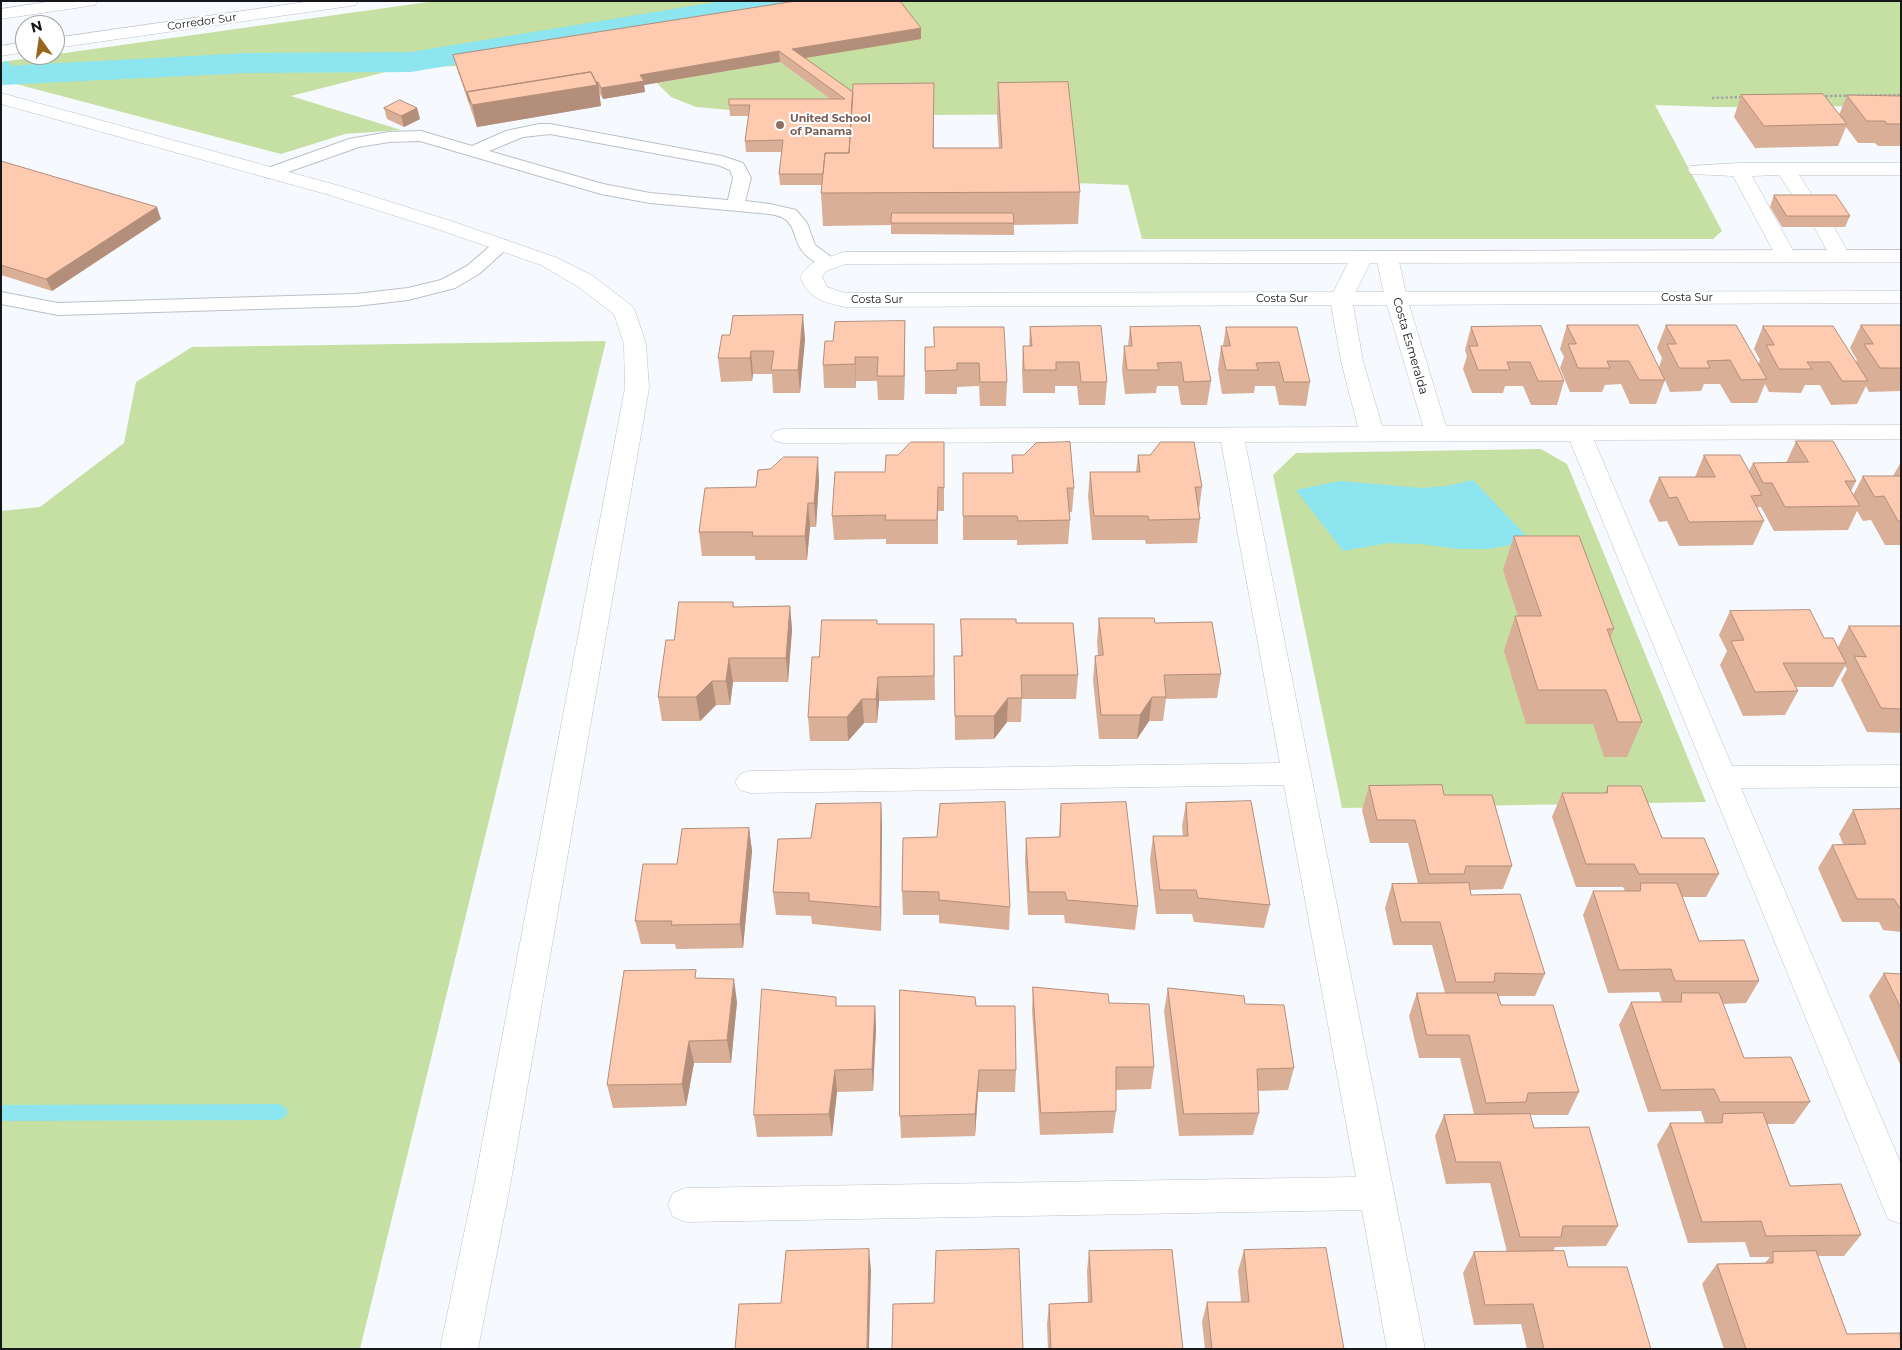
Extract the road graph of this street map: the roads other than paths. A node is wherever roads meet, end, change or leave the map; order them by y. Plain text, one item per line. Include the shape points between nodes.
1 (89, 1) edge
2 (350, 1) edge
3 (1, 14) edge
4 (65, 42) edge
5 (15, 49) edge
6 (1, 51) edge
7 (1, 98) edge
8 (476, 151) junction
9 (1738, 169) junction
10 (1785, 169) junction
11 (1901, 169) edge
12 (1698, 170) dead end
13 (271, 173) junction
14 (735, 207) junction
15 (1810, 207) edge
16 (1824, 227) edge
17 (502, 245) junction
18 (1786, 256) junction
19 (1840, 256) junction
20 (1901, 256) edge
21 (1362, 257) junction
22 (1387, 257) junction
23 (829, 262) junction
24 (1901, 297) edge
25 (1, 298) edge
26 (1396, 298) junction
27 (1341, 299) junction
28 (1901, 432) edge
29 (1372, 434) junction
30 (1437, 434) junction
31 (1579, 434) junction
32 (1232, 435) junction
33 (783, 436) dead end
34 (1298, 774) junction
35 (1722, 776) junction
36 (1901, 776) edge
37 (750, 782) dead end
38 (1376, 1193) junction
39 (1899, 1199) edge
40 (686, 1204) dead end
41 (459, 1349) edge
42 (1406, 1349) edge

1 - 3 main road
2 - 4 main road, Corredor Sur
5 - 6 main road
7 - 13 main road
8 - 13 lane via 421,136 389,137 355,143
8 - 14 lane via 601,190
8 - 14 lane via 509,134 529,129 550,129 722,161 737,168 742,178
9 - 10 main road
9 - 12 main road
9 - 18 main road
10 - 11 main road
10 - 15 main road
13 - 17 main road
14 - 23 lane via 790,214 798,224 807,247
16 - 19 main road
17 - 25 lane via 473,270 448,284 408,294 356,300 58,310
17 - 41 main road via 548,260 585,280 624,311 635,344 637,388 496,1166
18 - 19 main road
18 - 22 main road
19 - 20 main road
21 - 22 main road
21 - 23 main road via 844,258
21 - 27 main road
22 - 26 main road, Costa Esmeralda
23 - 27 main road, Costa Sur via 811,276 814,288 823,295 844,300
24 - 26 main road, Costa Sur
26 - 27 main road, Costa Sur
26 - 30 main road, Costa Esmeralda
27 - 29 main road via 1352,361
28 - 31 main road
29 - 30 main road
29 - 32 main road
30 - 31 main road
31 - 35 main road
32 - 33 main road
32 - 34 main road
34 - 37 main road
34 - 38 main road
35 - 36 main road
35 - 39 main road
38 - 40 main road
38 - 42 main road

